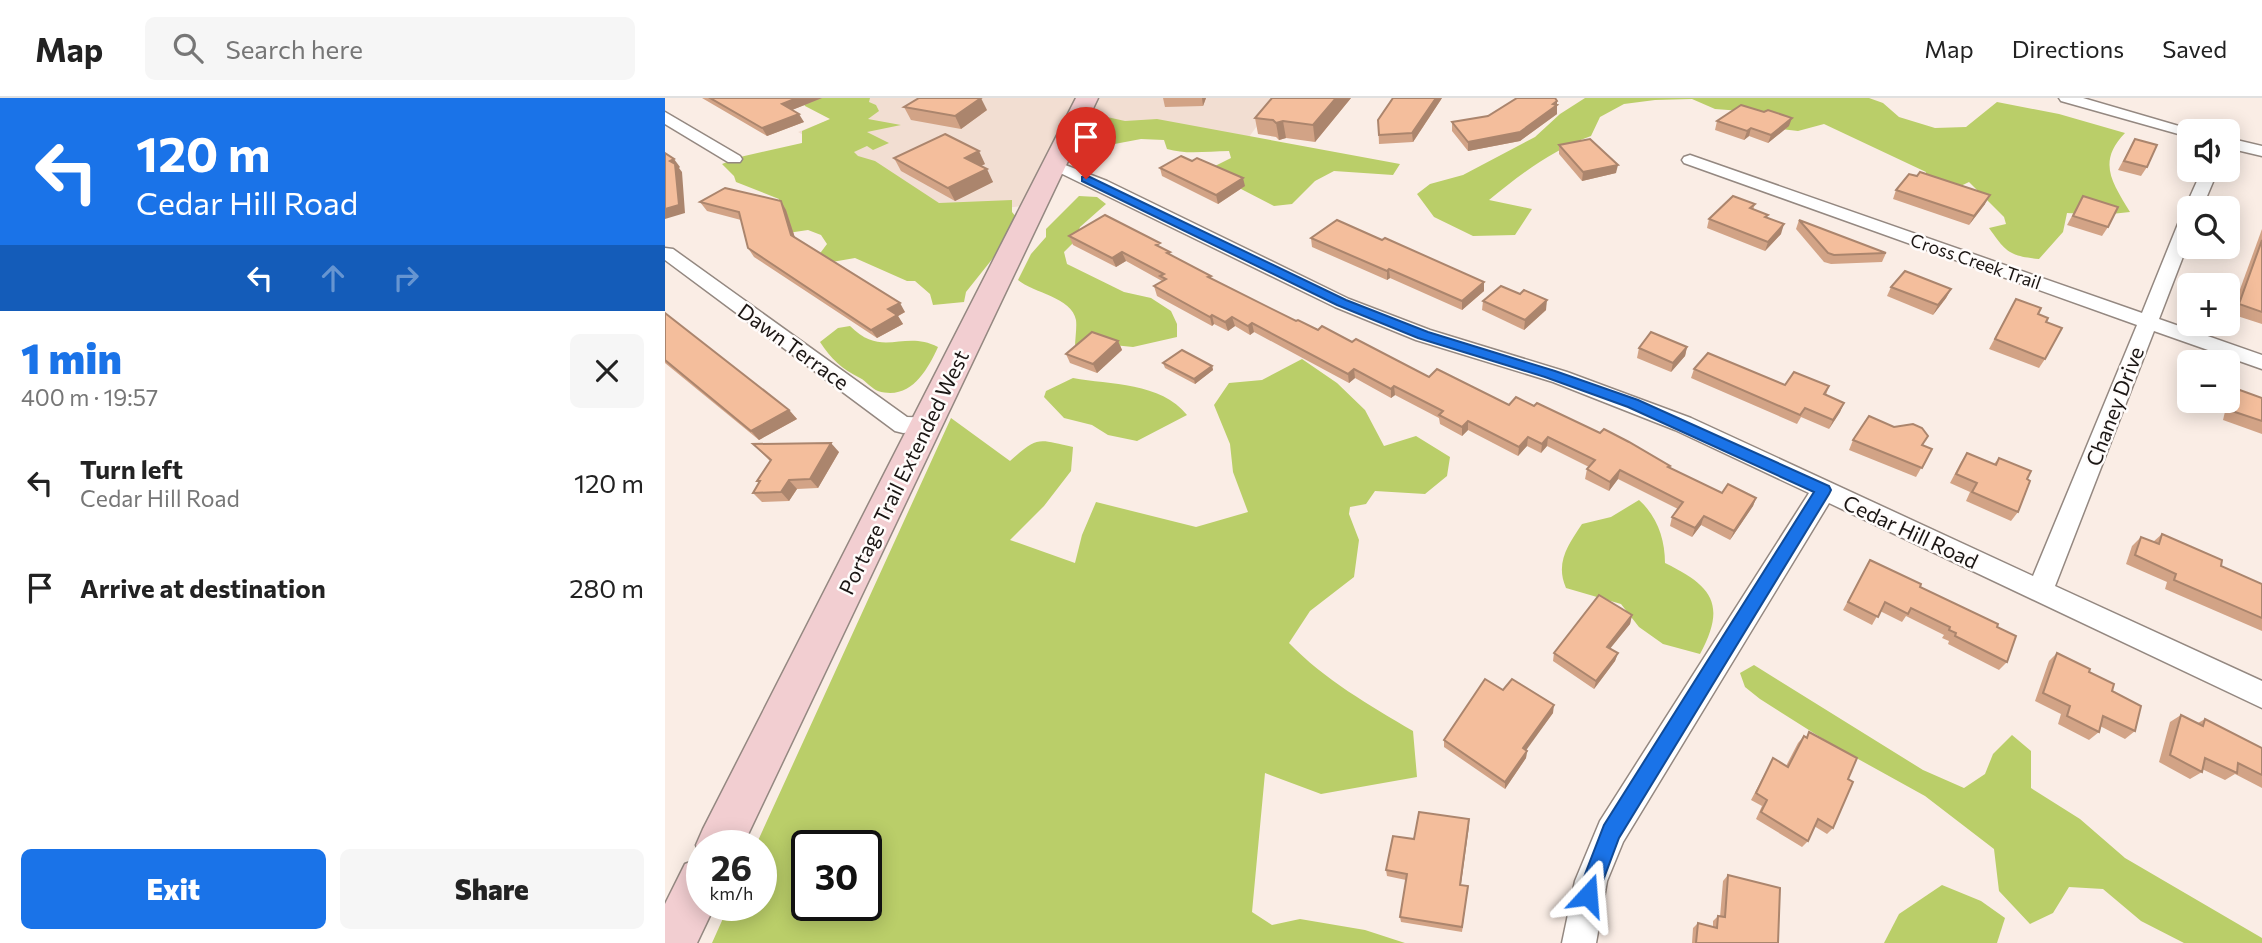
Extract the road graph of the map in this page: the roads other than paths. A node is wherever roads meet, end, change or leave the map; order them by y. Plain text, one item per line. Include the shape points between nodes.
1 (1087, 98) edge
2 (2066, 98) edge
3 (665, 117) edge
4 (2177, 129) edge
5 (2240, 146) edge
6 (2262, 151) edge
7 (734, 159) dead end
8 (1690, 160) dead end
9 (1053, 166) junction
10 (2177, 248) edge
11 (667, 253) dead end
12 (2147, 322) junction
13 (2262, 362) edge
14 (926, 424) junction
15 (1824, 490) junction
16 (2040, 592) junction
17 (2262, 695) edge
18 (726, 830) edge
19 (686, 913) edge
20 (671, 943) edge
21 (1579, 943) edge

1 - 9 main road, Portage Trail Extended West
2 - 4 street
3 - 7 street
5 - 6 street
8 - 12 street, Cross Creek Trail
9 - 14 main road, Portage Trail Extended West
9 - 15 street, Cedar Hill Road via 1342,303 1423,335 1633,404
10 - 12 street, Chaney Drive
11 - 14 street, Dawn Terrace via 903,425
12 - 13 street, Cross Creek Trail
12 - 16 street, Chaney Drive
14 - 18 main road, Portage Trail Extended West
15 - 16 street, Cedar Hill Road
15 - 21 street via 1611,832 1591,881
16 - 17 street, Cedar Hill Road
19 - 20 main road

